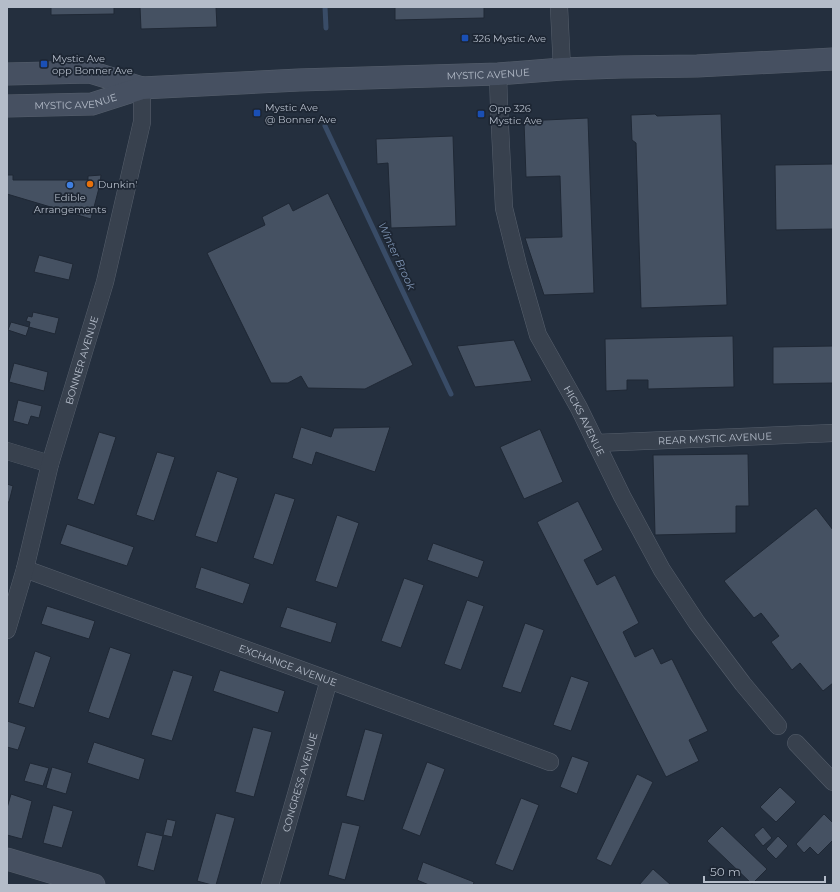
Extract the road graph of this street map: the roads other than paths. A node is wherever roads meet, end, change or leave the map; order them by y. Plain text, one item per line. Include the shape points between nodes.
1 (559, 7) edge
2 (833, 59) edge
3 (562, 69) junction
4 (7, 74) edge
5 (498, 74) junction
6 (142, 88) junction
7 (7, 106) edge
8 (833, 433) edge
9 (596, 444) junction
10 (7, 451) edge
11 (50, 464) junction
12 (25, 569) junction
13 (7, 630) edge
14 (329, 680) junction
15 (778, 726) dead end
16 (796, 743) dead end
17 (550, 762) dead end
18 (833, 782) edge
19 (7, 859) edge
20 (94, 885) edge
21 (270, 885) edge

1 - 3 street
2 - 3 main road, MYSTIC AVENUE
3 - 5 main road, MYSTIC AVENUE
4 - 6 main road, MYSTIC AVENUE via 90,72
5 - 6 main road, MYSTIC AVENUE
5 - 9 street, HICKS AVENUE via 504,208 518,265 538,335
6 - 7 main road, MYSTIC AVENUE via 92,104
6 - 11 street, BONNER AVENUE via 142,122 105,282
8 - 9 street, REAR MYSTIC AVENUE
9 - 15 street, HICKS AVENUE via 662,570 697,623
10 - 11 street
11 - 12 street, BONNER AVENUE
12 - 13 street, BONNER AVENUE
12 - 14 street, EXCHANGE AVENUE
14 - 17 street, EXCHANGE AVENUE
14 - 21 street, CONGRESS AVENUE
16 - 18 street
19 - 20 main road

